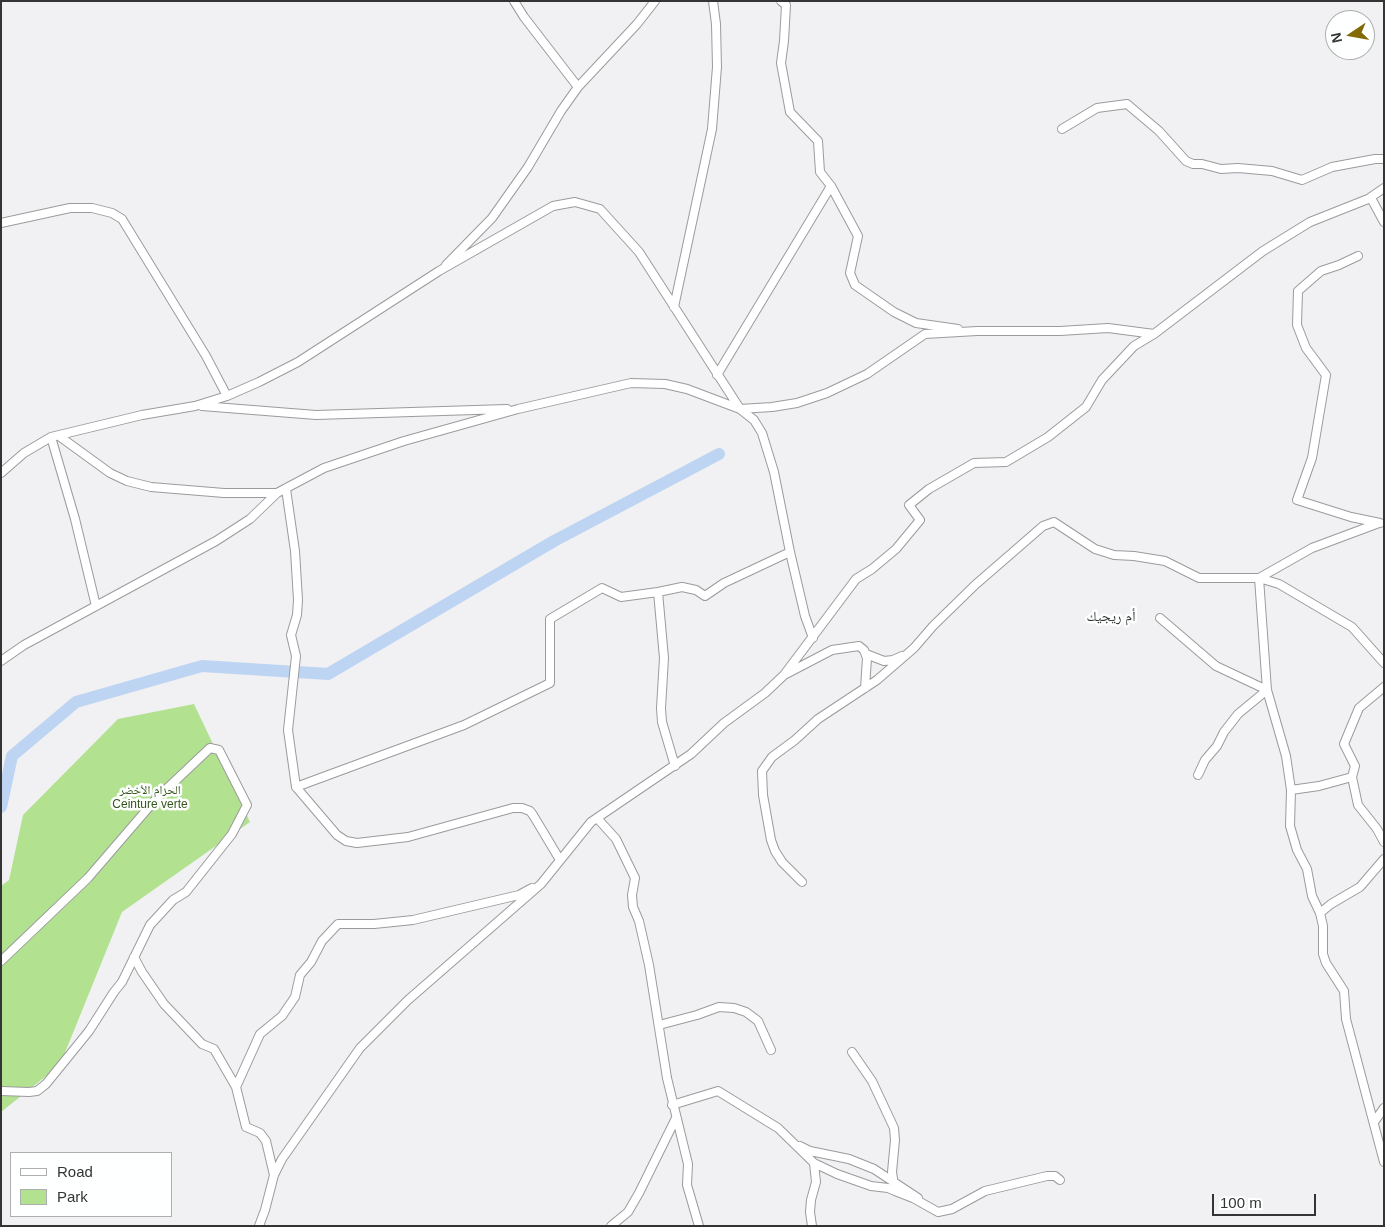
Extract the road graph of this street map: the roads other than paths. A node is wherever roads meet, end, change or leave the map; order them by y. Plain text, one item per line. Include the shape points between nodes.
1 (514, 1) edge
2 (655, 1) edge
3 (713, 1) edge
4 (784, 2) edge
5 (578, 87) junction
6 (1062, 129) dead end
7 (1384, 159) edge
8 (831, 186) junction
9 (1384, 188) edge
10 (1368, 199) junction
11 (1384, 222) edge
12 (1, 223) edge
13 (1358, 256) dead end
14 (439, 271) junction
15 (674, 307) junction
16 (977, 331) junction
17 (1154, 334) junction
18 (717, 375) junction
19 (227, 396) junction
20 (195, 406) junction
21 (518, 409) junction
22 (740, 409) junction
23 (55, 437) junction
24 (1, 473) edge
25 (286, 489) junction
26 (277, 493) junction
27 (1382, 522) edge
28 (790, 552) junction
29 (1259, 578) junction
30 (658, 592) junction
31 (96, 606) junction
32 (1160, 618) dead end
33 (813, 638) junction
34 (914, 648) junction
35 (866, 654) junction
36 (1, 661) edge
37 (1384, 663) edge
38 (784, 675) junction
39 (1384, 686) edge
40 (865, 688) junction
41 (1267, 690) junction
42 (674, 766) junction
43 (1198, 775) dead end
44 (1352, 777) junction
45 (296, 787) junction
46 (1291, 790) junction
47 (597, 818) junction
48 (1384, 842) edge
49 (1384, 859) edge
50 (560, 860) junction
51 (802, 882) dead end
52 (541, 884) junction
53 (1320, 913) junction
54 (134, 956) junction
55 (1, 961) edge
56 (659, 1024) junction
57 (771, 1050) dead end
58 (852, 1052) dead end
59 (236, 1087) junction
60 (1, 1091) edge
61 (672, 1105) junction
62 (1384, 1108) edge
63 (676, 1118) junction
64 (1374, 1122) junction
65 (791, 1142) junction
66 (1384, 1162) edge
67 (814, 1163) junction
68 (274, 1175) junction
69 (1060, 1180) dead end
70 (894, 1182) junction
71 (895, 1191) junction
72 (927, 1206) junction
73 (259, 1226) edge
74 (611, 1226) edge
75 (699, 1226) edge
76 (812, 1226) edge

1 - 5 street
2 - 5 street
3 - 15 street via 717,67 712,129
4 - 8 street via 784,42 780,63 790,112 818,141 820,172
5 - 14 street via 492,218
6 - 7 street via 1097,108 1127,104 1193,164 1221,169 1272,171 1302,180 1332,167
8 - 16 street via 858,236 850,273 855,285 916,323
8 - 18 street
9 - 10 street
10 - 11 street via 1371,198
10 - 17 street via 1310,222 1263,251
12 - 19 street via 70,208 92,208 122,218
13 - 27 street via 1322,271 1298,291 1297,325 1306,348 1326,375 1312,458 1297,500 1351,517
14 - 15 street via 553,206 575,202 600,209 639,252
14 - 19 street via 298,362
15 - 18 street
16 - 17 street via 1108,328
16 - 22 street via 925,334 867,374 827,393 796,403
17 - 33 street via 1134,346 1102,380 1086,407 1048,437 1006,462 974,463 929,489 910,505 920,520 896,549 856,580
18 - 22 street
19 - 20 street
20 - 21 street via 316,415
20 - 23 street via 142,415
21 - 22 street via 631,383 665,384 687,389
21 - 25 street via 404,441 324,468
22 - 28 street via 754,420 762,433 774,472
23 - 24 street via 24,453
23 - 26 street via 127,481 151,487 224,493
23 - 31 street
25 - 26 street
25 - 45 street via 298,600 291,635 296,656 288,730
26 - 31 street via 250,519 216,541
27 - 29 street via 1312,548
28 - 30 street via 724,583 705,596 682,587
28 - 33 street
29 - 34 street via 1199,578 1165,561 1114,555 1095,549 1054,522 1033,532
29 - 37 street via 1279,584 1352,628
29 - 41 street
30 - 42 street via 664,658 662,722
30 - 45 street via 621,597 602,588 550,620 550,683 464,725
31 - 36 street
32 - 41 street via 1216,666
33 - 38 street
34 - 35 street via 893,660 884,661
34 - 40 street
35 - 38 street via 859,646 842,647
35 - 40 street
38 - 42 street
39 - 44 street via 1358,708 1344,744 1355,766
40 - 51 street via 818,719 772,757 762,771 771,840 782,862
41 - 43 street via 1238,714
41 - 46 street via 1286,756
42 - 47 street
44 - 46 street
44 - 48 street via 1358,804
45 - 50 street via 337,835 357,843 408,837 522,808 533,815
46 - 53 street via 1290,826
47 - 50 street
47 - 56 street via 616,840 635,878 633,907 649,965
49 - 53 street via 1360,887
50 - 52 street
52 - 59 street via 519,895 413,920 338,924 322,941 300,975 295,997 282,1016 260,1034
52 - 68 street via 408,1000 360,1048
53 - 64 street via 1323,954 1344,991 1346,1019
54 - 55 street via 150,924 173,900 186,892 232,834 247,805 219,750 214,748 210,748 156,799 88,878
54 - 59 street via 164,1004 202,1044 214,1048
54 - 60 street via 122,982 89,1031 46,1084 37,1091
56 - 57 street via 719,1007 734,1008 758,1021
56 - 61 street
58 - 70 street via 872,1080 894,1128
59 - 68 street via 246,1127 264,1138
61 - 63 street
61 - 65 street via 718,1090 778,1128
62 - 64 street
63 - 74 street via 628,1212
63 - 75 street via 688,1164 687,1185
64 - 66 street
65 - 67 street
65 - 70 street via 810,1151 862,1164
67 - 71 street via 871,1186
67 - 76 street via 816,1182 811,1200
68 - 73 street
69 - 72 street via 1047,1176 985,1191 952,1209 938,1212
70 - 71 street
70 - 72 street
71 - 72 street

